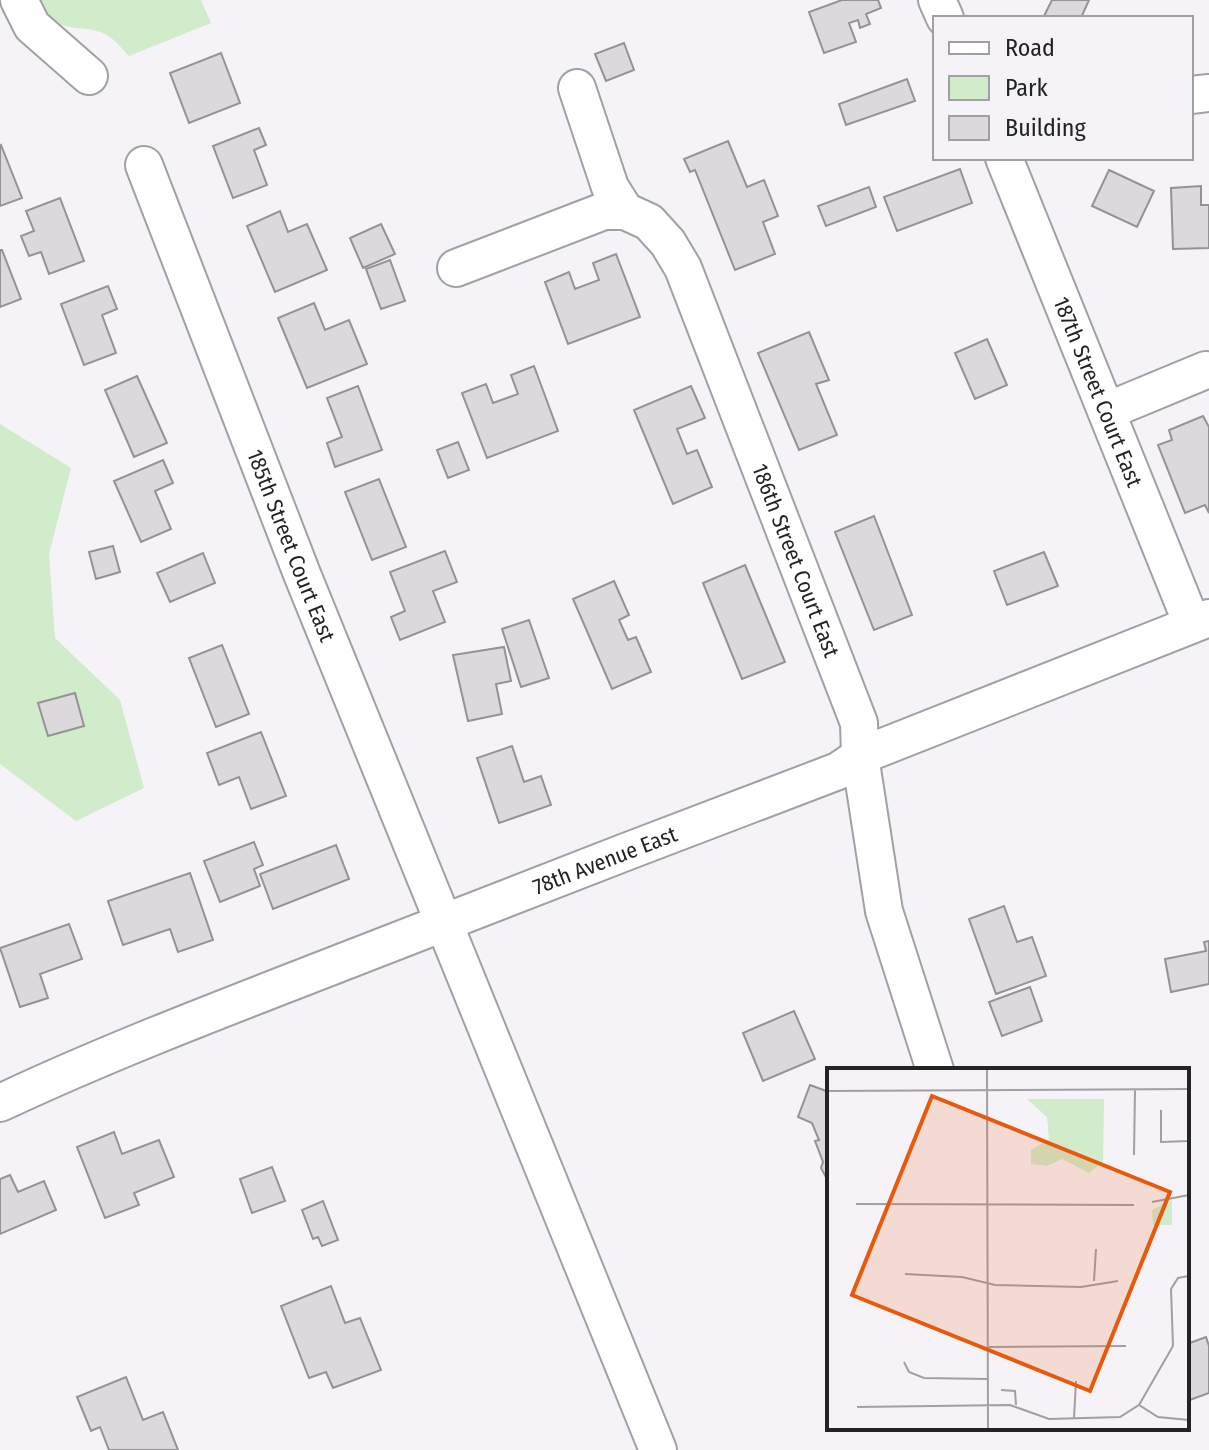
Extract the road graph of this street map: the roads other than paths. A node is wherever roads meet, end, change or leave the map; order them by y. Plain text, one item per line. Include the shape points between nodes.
1 (19, 0) edge
2 (89, 76) dead end
3 (577, 88) dead end
4 (1005, 160) edge
5 (144, 165) dead end
6 (625, 211) junction
7 (456, 268) dead end
8 (1206, 370) dead end
9 (1107, 411) junction
10 (1201, 621) edge
11 (860, 756) junction
12 (443, 923) junction
13 (934, 1068) edge
14 (0, 1103) edge
15 (658, 1450) edge

1 - 2 street via 32,26
3 - 6 street, 186th Street Court East via 610,187
4 - 9 street, 187th Street Court East
5 - 12 street, 185th Street Court East
6 - 7 street via 588,216
6 - 11 street, 186th Street Court East via 649,222 683,268 859,723
8 - 9 street
9 - 10 street, 187th Street Court East
10 - 11 street, 78th Avenue East
11 - 12 street, 78th Avenue East via 838,771
11 - 13 street, 186th Street Court East via 884,911
12 - 14 street, 78th Avenue East
12 - 15 street, 185th Street Court East

